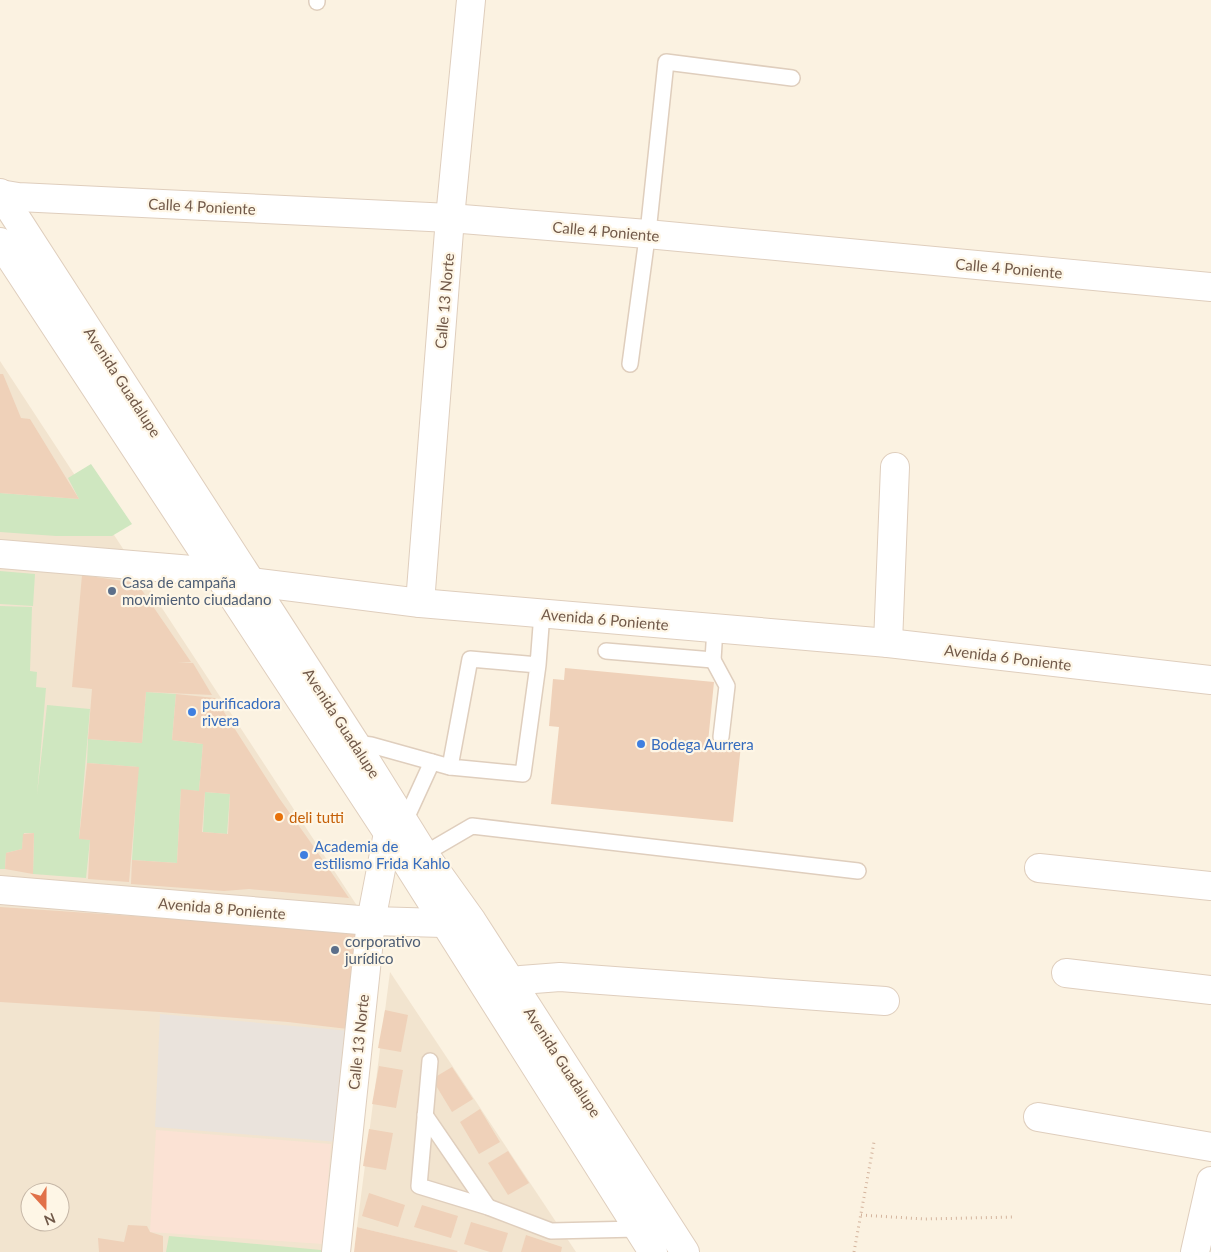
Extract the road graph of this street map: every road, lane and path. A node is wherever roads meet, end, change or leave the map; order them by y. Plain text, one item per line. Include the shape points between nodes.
1 (471, 0) edge
2 (792, 78) dead end
3 (0, 194) edge
4 (450, 218) junction
5 (647, 234) junction
6 (0, 242) edge
7 (1211, 287) edge
8 (630, 364) dead end
9 (895, 467) dead end
10 (0, 554) edge
11 (216, 572) junction
12 (252, 582) junction
13 (420, 603) junction
14 (542, 613) junction
15 (715, 628) junction
16 (888, 643) junction
17 (606, 651) dead end
18 (713, 660) junction
19 (538, 665) junction
20 (1211, 680) edge
21 (721, 737) dead end
22 (355, 743) junction
23 (432, 762) junction
24 (450, 767) junction
25 (396, 827) junction
26 (424, 854) junction
27 (1039, 868) dead end
28 (858, 871) dead end
29 (1211, 886) edge
30 (0, 890) edge
31 (371, 921) junction
32 (443, 923) junction
33 (1066, 973) dead end
34 (512, 983) junction
35 (1211, 990) edge
36 (884, 1001) dead end
37 (430, 1061) dead end
38 (425, 1115) junction
39 (1038, 1117) dead end
40 (874, 1142) dead end
41 (1211, 1147) edge
42 (1211, 1181) edge
43 (488, 1207) junction
44 (861, 1215) junction
45 (1015, 1217) dead end
46 (638, 1229) junction
47 (336, 1252) edge
48 (653, 1252) edge
49 (685, 1252) edge
50 (854, 1252) edge
51 (1195, 1252) edge

1 - 4 street, Calle 13 Norte
2 - 5 lane via 666,62
3 - 4 street, Calle 4 Poniente
3 - 12 street, Avenida Guadalupe
4 - 5 street, Calle 4 Poniente
4 - 13 street, Calle 13 Norte
5 - 7 street, Calle 4 Poniente
5 - 8 lane
6 - 11 street, Avenida Guadalupe
9 - 16 street
10 - 11 street, Avenida 6 Poniente
11 - 12 street, Avenida 6 Poniente
11 - 25 street, Avenida Guadalupe
12 - 13 street, Avenida 6 Poniente
12 - 22 street, Avenida Guadalupe
13 - 14 street, Avenida 6 Poniente
14 - 15 street, Avenida 6 Poniente
14 - 19 lane
15 - 16 street, Avenida 6 Poniente
15 - 18 lane
16 - 20 street, Avenida 6 Poniente
17 - 18 lane
18 - 21 lane via 727,686
19 - 24 lane via 470,659
19 - 24 lane via 523,774
22 - 23 lane
22 - 25 street, Avenida Guadalupe
23 - 24 lane
23 - 25 lane
25 - 26 street, Avenida Guadalupe
25 - 31 street, Calle 13 Norte
25 - 32 street, Avenida Guadalupe
26 - 28 lane via 472,826
26 - 34 street, Avenida Guadalupe
27 - 29 street
30 - 31 street, Avenida 8 Poniente
31 - 32 street, Avenida 8 Poniente
31 - 47 street, Calle 13 Norte
32 - 46 street, Avenida Guadalupe
33 - 35 street
34 - 36 street via 560,978
34 - 49 street, Avenida Guadalupe
37 - 38 lane
38 - 43 lane
38 - 43 lane via 419,1186
39 - 41 street
40 - 44 path
42 - 51 street
43 - 46 lane via 551,1231
44 - 45 path via 924,1219
44 - 50 path
46 - 48 street, Avenida Guadalupe

